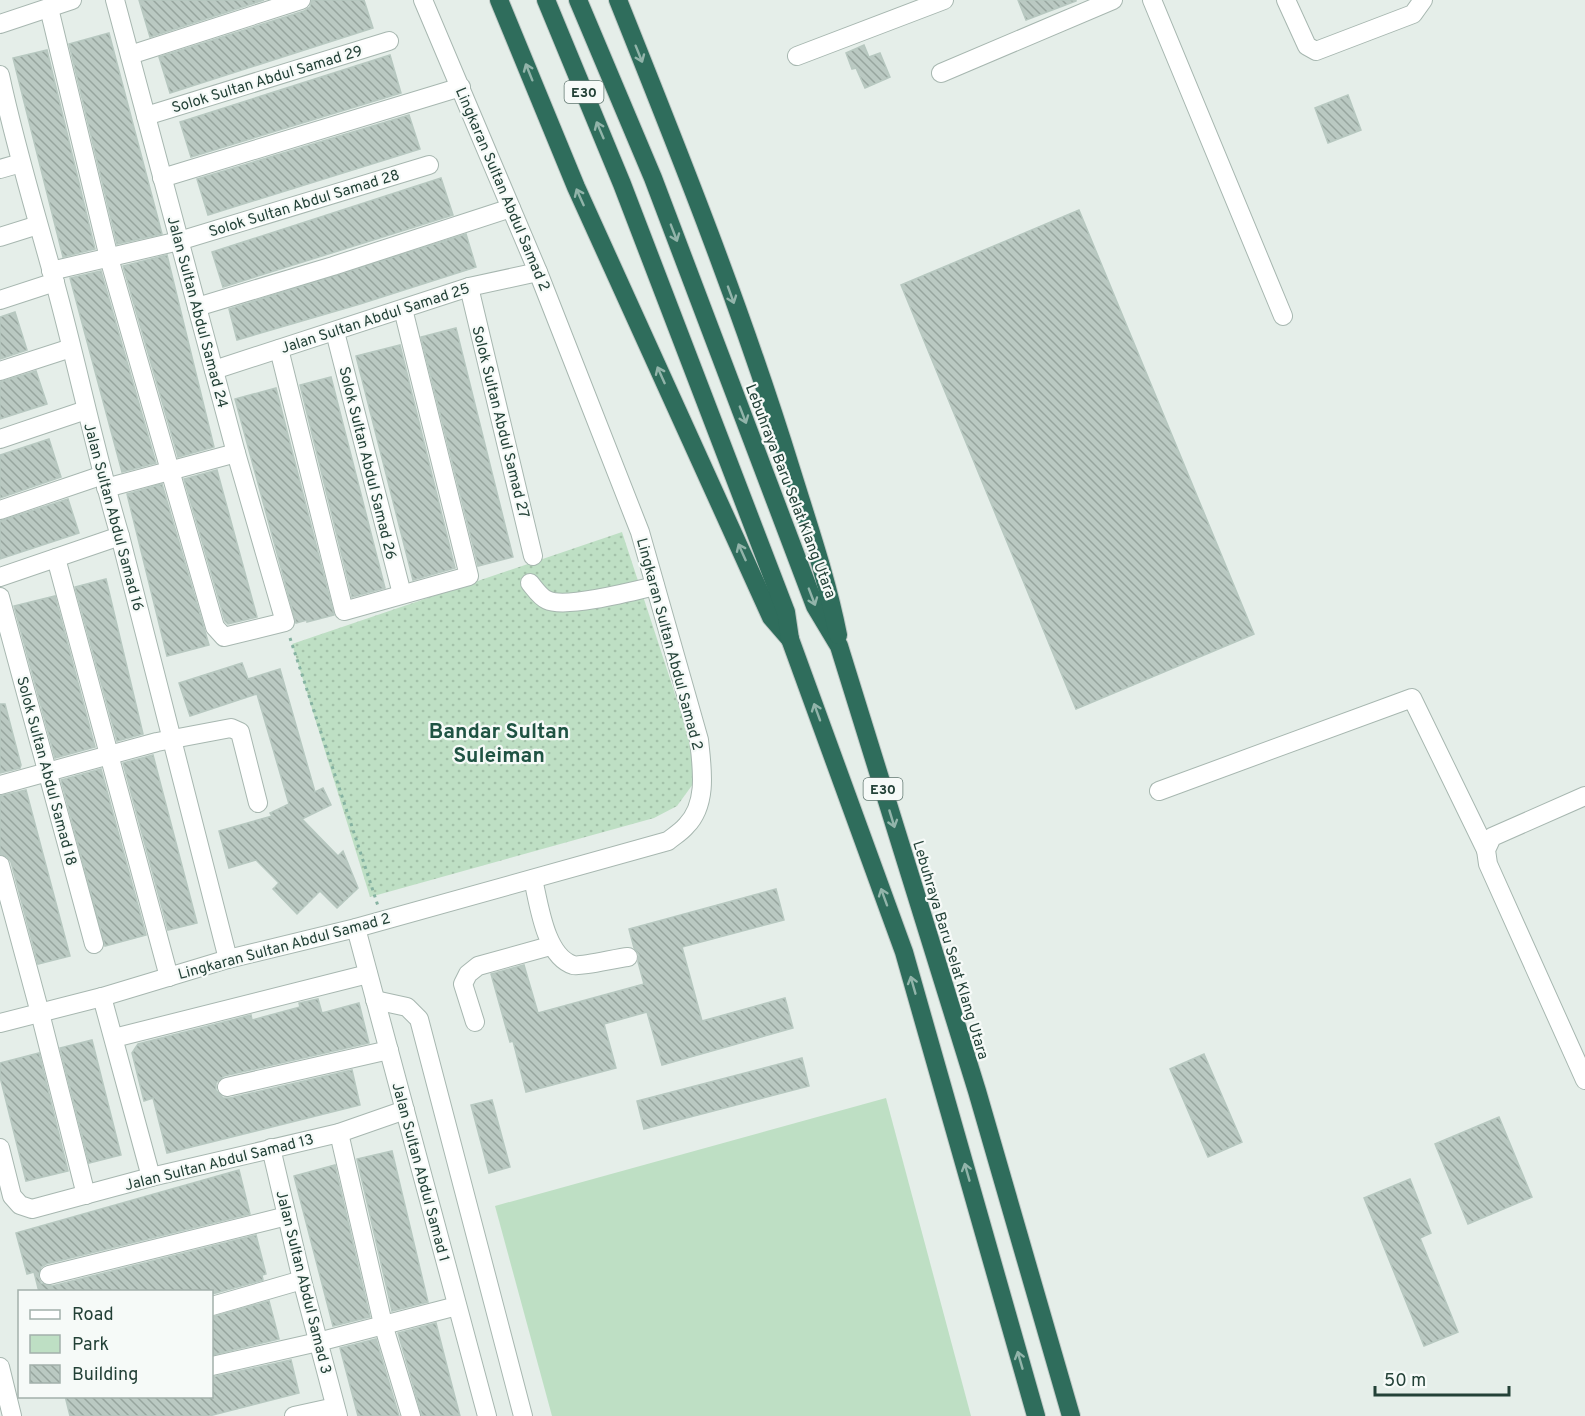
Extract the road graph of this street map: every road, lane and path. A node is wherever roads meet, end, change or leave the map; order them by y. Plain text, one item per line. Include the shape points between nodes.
1 (72, 0) edge
2 (115, 0) edge
3 (301, 0) edge
4 (423, 0) edge
5 (499, 0) edge
6 (546, 0) edge
7 (578, 0) edge
8 (618, 0) edge
9 (944, 0) edge
10 (1113, 0) edge
11 (1152, 0) edge
12 (1286, 0) edge
13 (1423, 0) edge
14 (24, 8) edge
15 (49, 8) junction
16 (0, 24) edge
17 (389, 41) dead end
18 (130, 55) junction
19 (797, 56) dead end
20 (941, 74) dead end
21 (0, 75) edge
22 (461, 87) junction
23 (2, 99) edge
24 (146, 116) junction
25 (21, 163) junction
26 (429, 165) dead end
27 (0, 169) edge
28 (162, 178) junction
29 (512, 208) junction
30 (38, 225) junction
31 (0, 237) edge
32 (179, 241) junction
33 (109, 258) junction
34 (538, 272) junction
35 (53, 277) junction
36 (469, 287) junction
37 (0, 300) edge
38 (197, 307) junction
39 (403, 309) junction
40 (1283, 316) dead end
41 (335, 332) junction
42 (71, 348) junction
43 (279, 349) junction
44 (214, 370) junction
45 (0, 371) edge
46 (86, 410) junction
47 (0, 439) edge
48 (236, 453) junction
49 (169, 471) junction
50 (104, 481) junction
51 (0, 510) edge
52 (120, 536) junction
53 (533, 556) dead end
54 (56, 558) junction
55 (0, 577) edge
56 (530, 583) dead end
57 (655, 586) junction
58 (402, 594) junction
59 (0, 597) edge
60 (285, 622) junction
61 (790, 639) junction
62 (839, 646) junction
63 (171, 739) junction
64 (108, 756) junction
65 (48, 773) junction
66 (0, 785) edge
67 (1159, 791) dead end
68 (1585, 796) edge
69 (258, 804) dead end
70 (1486, 850) junction
71 (0, 865) edge
72 (533, 879) junction
73 (382, 920) junction
74 (356, 928) junction
75 (94, 944) dead end
76 (550, 946) junction
77 (628, 957) dead end
78 (228, 959) junction
79 (368, 974) junction
80 (169, 977) junction
81 (102, 997) junction
82 (375, 1000) junction
83 (40, 1013) junction
84 (475, 1022) dead end
85 (0, 1023) edge
86 (114, 1038) junction
87 (389, 1050) junction
88 (1585, 1080) edge
89 (227, 1087) dead end
90 (405, 1110) junction
91 (339, 1133) junction
92 (0, 1148) edge
93 (271, 1148) junction
94 (151, 1178) junction
95 (86, 1195) junction
96 (287, 1216) junction
97 (49, 1275) dead end
98 (302, 1280) junction
99 (213, 1306) edge
100 (457, 1306) junction
101 (383, 1324) junction
102 (318, 1342) junction
103 (213, 1366) edge
104 (0, 1367) edge
105 (336, 1412) edge
106 (12, 1416) edge
107 (294, 1416) edge
108 (411, 1416) edge
109 (487, 1416) edge
110 (524, 1416) edge
111 (1036, 1416) edge
112 (1071, 1416) edge

1 - 15 street
2 - 18 street, Jalan Sultan Abdul Samad 24
3 - 18 street
4 - 22 street, Lingkaran Sultan Abdul Samad 2
61 -> 5 highway via 771,617 576,187
61 -> 6 highway, E30 via 786,612 622,184
7 -> 62 highway, Lebuhraya Baru Selat Klang Utara / E30 via 653,178 815,606
8 -> 62 highway via 767,390 831,599
9 - 19 street
10 - 20 street
11 - 40 street
12 - 13 street via 1307,46 1316,51 1413,14
14 - 15 street
14 - 16 street
15 - 33 street
17 - 24 street, Solok Sultan Abdul Samad 29
18 - 24 street, Jalan Sultan Abdul Samad 24
21 - 23 street, Jalan Sultan Abdul Samad 16
22 - 28 street
22 - 29 street, Lingkaran Sultan Abdul Samad 2
23 - 25 street, Jalan Sultan Abdul Samad 16
24 - 28 street, Jalan Sultan Abdul Samad 24
25 - 27 street
25 - 30 street, Jalan Sultan Abdul Samad 16
26 - 32 street, Solok Sultan Abdul Samad 28
28 - 32 street, Jalan Sultan Abdul Samad 24
29 - 34 street, Lingkaran Sultan Abdul Samad 2
29 - 38 street
30 - 31 street
30 - 35 street, Jalan Sultan Abdul Samad 16
32 - 33 street, Solok Sultan Abdul Samad 28
32 - 38 street, Jalan Sultan Abdul Samad 24
33 - 35 street, Solok Sultan Abdul Samad 28
33 - 49 street
34 - 36 street, Jalan Sultan Abdul Samad 25
34 - 57 street, Lingkaran Sultan Abdul Samad 2 via 640,532
35 - 37 street, Solok Sultan Abdul Samad 28
35 - 42 street, Jalan Sultan Abdul Samad 16
36 - 39 street, Jalan Sultan Abdul Samad 25
36 - 53 street, Solok Sultan Abdul Samad 27
38 - 44 street, Jalan Sultan Abdul Samad 24
39 - 41 street, Jalan Sultan Abdul Samad 25
39 - 58 street via 469,576
41 - 43 street, Jalan Sultan Abdul Samad 25
41 - 58 street, Solok Sultan Abdul Samad 26
42 - 45 street
42 - 46 street, Jalan Sultan Abdul Samad 16
43 - 44 street, Jalan Sultan Abdul Samad 25
43 - 58 street via 344,611
44 - 48 street, Jalan Sultan Abdul Samad 24
46 - 47 street
46 - 50 street, Jalan Sultan Abdul Samad 16
48 - 49 street
48 - 60 street, Jalan Sultan Abdul Samad 24
49 - 50 street
49 - 60 street via 214,627 224,637
50 - 51 street
50 - 52 street, Jalan Sultan Abdul Samad 16
52 - 54 street
52 - 63 street, Jalan Sultan Abdul Samad 16
54 - 55 street
54 - 64 street
56 - 57 street via 547,600 560,602 620,595
57 - 72 street, Lingkaran Sultan Abdul Samad 2 via 699,740 703,773 700,802 688,825 668,841
59 - 65 street, Solok Sultan Abdul Samad 18
60 - 73 path
111 -> 61 highway, E30 via 904,952
62 -> 112 highway, Lebuhraya Baru Selat Klang Utara / E30
63 - 64 street
63 - 69 street via 236,729
63 - 78 street, Jalan Sultan Abdul Samad 16
64 - 65 street
64 - 80 street
65 - 66 street
65 - 75 street, Solok Sultan Abdul Samad 18
67 - 70 street via 1412,698
68 - 70 street via 1492,837
70 - 88 street via 1488,864
71 - 83 street
72 - 73 street, Lingkaran Sultan Abdul Samad 2
72 - 76 street
73 - 74 street, Lingkaran Sultan Abdul Samad 2
74 - 78 street, Lingkaran Sultan Abdul Samad 2
74 - 79 street, Jalan Sultan Abdul Samad 1
76 - 77 street via 574,966
76 - 84 street via 478,966 468,974 463,984
78 - 80 street, Lingkaran Sultan Abdul Samad 2
79 - 82 street, Jalan Sultan Abdul Samad 1
79 - 86 street
80 - 81 street, Lingkaran Sultan Abdul Samad 2
81 - 83 street, Lingkaran Sultan Abdul Samad 2
81 - 86 street
82 - 87 street, Jalan Sultan Abdul Samad 1
82 - 110 street via 407,1007 419,1019
83 - 85 street, Lingkaran Sultan Abdul Samad 2
83 - 95 street
86 - 94 street
87 - 89 street
87 - 90 street, Jalan Sultan Abdul Samad 1
90 - 91 street, Jalan Sultan Abdul Samad 13
90 - 100 street, Jalan Sultan Abdul Samad 1
91 - 93 street, Jalan Sultan Abdul Samad 13
91 - 101 street
92 - 95 street, Jalan Sultan Abdul Samad 13 via 12,1196 20,1204 32,1209
93 - 94 street, Jalan Sultan Abdul Samad 13
93 - 96 street, Jalan Sultan Abdul Samad 3
94 - 95 street, Jalan Sultan Abdul Samad 13
96 - 97 street
96 - 98 street, Jalan Sultan Abdul Samad 3
98 - 99 street
98 - 102 street, Jalan Sultan Abdul Samad 3
100 - 101 street
100 - 109 street, Jalan Sultan Abdul Samad 1
101 - 102 street
101 - 108 street
102 - 103 street
102 - 105 street, Jalan Sultan Abdul Samad 3
104 - 106 street
105 - 107 street

